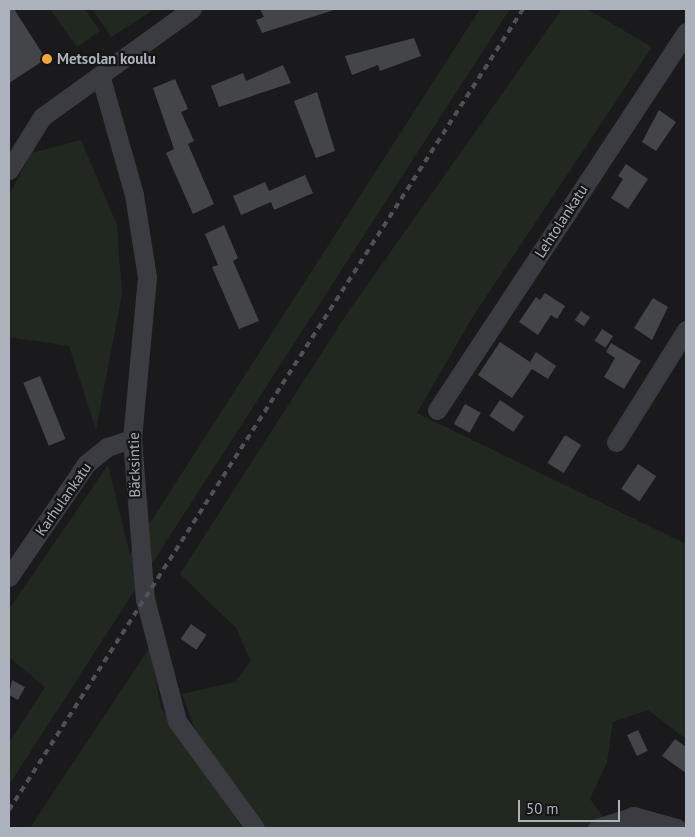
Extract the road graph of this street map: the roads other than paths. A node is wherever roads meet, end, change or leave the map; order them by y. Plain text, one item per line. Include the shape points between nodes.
1 (192, 9) edge
2 (686, 32) edge
3 (101, 78) junction
4 (9, 170) edge
5 (686, 330) edge
6 (437, 410) dead end
7 (132, 439) junction
8 (616, 442) dead end
9 (9, 576) edge
10 (255, 828) edge
11 (597, 828) edge
12 (677, 828) edge

1 - 3 street
2 - 6 street, Lehtolankatu
3 - 4 street via 42,118
3 - 7 street, Bäcksintie via 134,195 147,277
5 - 8 street
7 - 9 street, Karhulankatu via 107,448 90,460
7 - 10 street, Bäcksintie via 145,599 177,722
11 - 12 street via 633,816

